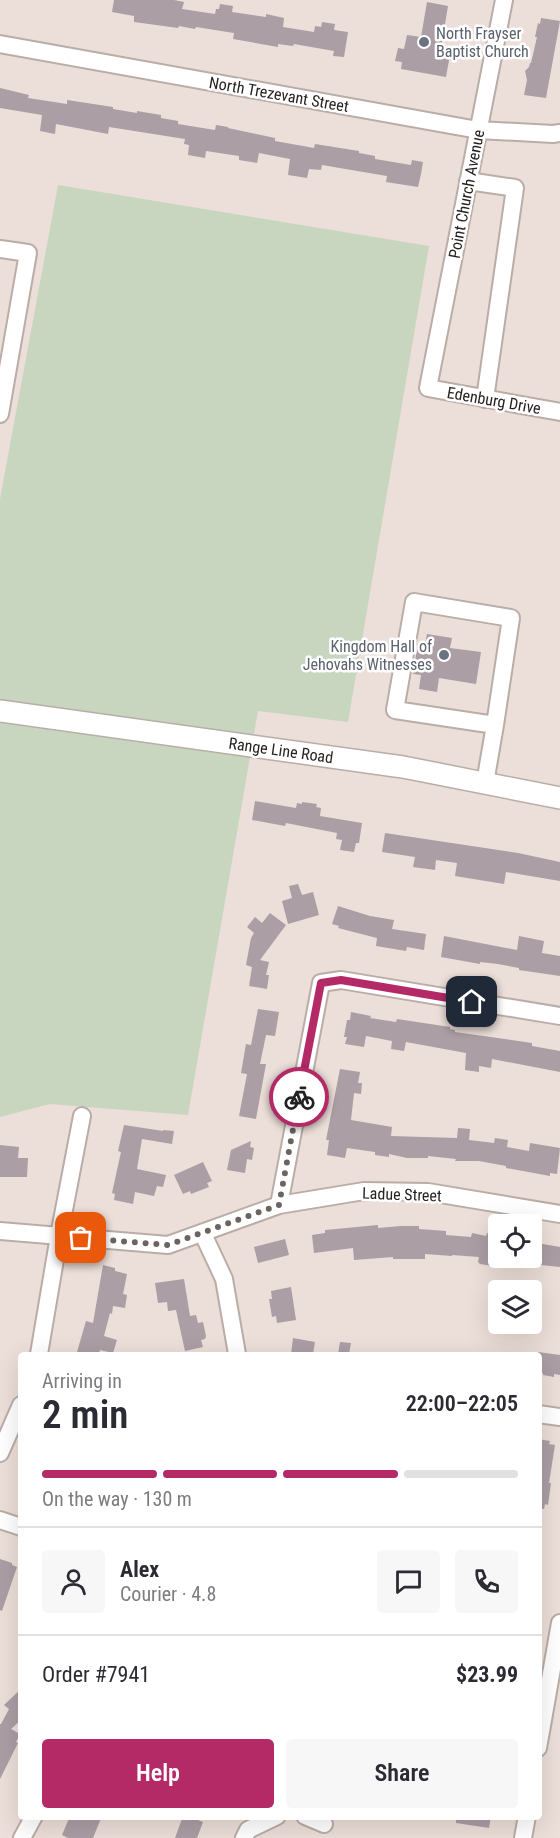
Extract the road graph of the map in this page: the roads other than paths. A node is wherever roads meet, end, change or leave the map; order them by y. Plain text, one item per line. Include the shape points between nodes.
1 (504, 0) edge
2 (0, 44) edge
3 (478, 130) junction
4 (560, 133) edge
5 (468, 181) junction
6 (0, 249) edge
7 (7, 331) edge
8 (428, 388) joint
9 (2, 396) edge
10 (485, 399) junction
11 (560, 412) edge
12 (0, 414) edge
13 (0, 711) edge
14 (495, 725) junction
15 (485, 783) junction
16 (560, 798) edge
17 (560, 1016) edge
18 (82, 1116) dead end
19 (279, 1205) junction
20 (560, 1214) edge
21 (0, 1231) edge
22 (203, 1234) junction
23 (59, 1236) junction
24 (39, 1352) edge
25 (237, 1352) edge
26 (18, 1412) edge
27 (542, 1415) edge
28 (560, 1417) edge
29 (0, 1453) edge
30 (0, 1520) edge
31 (18, 1526) edge
32 (560, 1623) edge
33 (542, 1725) edge
34 (32, 1820) edge
35 (269, 1820) edge
36 (314, 1820) edge
37 (526, 1820) edge
38 (324, 1824) dead end
39 (22, 1838) edge
40 (244, 1838) edge
41 (523, 1838) edge

1 - 3 street, Point Church Avenue
2 - 3 street, North Trezevant Street
3 - 4 street, North Trezevant Street
3 - 5 street, Point Church Avenue
5 - 8 street, Point Church Avenue
5 - 10 street via 515,188
6 - 7 street via 28,253
7 - 9 street
8 - 10 street, Edenburg Drive
9 - 12 street
10 - 11 street, Edenburg Drive
13 - 15 main road, Range Line Road via 403,766
14 - 14 street via 511,618 414,602 395,710
14 - 15 street
15 - 16 main road, Range Line Road
17 - 19 street via 341,980 321,983
18 - 23 street
19 - 20 street, Ladue Street via 364,1191 428,1192
19 - 22 street, Ladue Street
21 - 23 street, Ladue Street
22 - 23 street, Ladue Street via 168,1245
22 - 25 street via 224,1279
23 - 24 street
26 - 29 street
27 - 28 street
30 - 31 street
32 - 33 street
34 - 39 street
35 - 40 street via 248,1830
36 - 38 street
37 - 41 street

